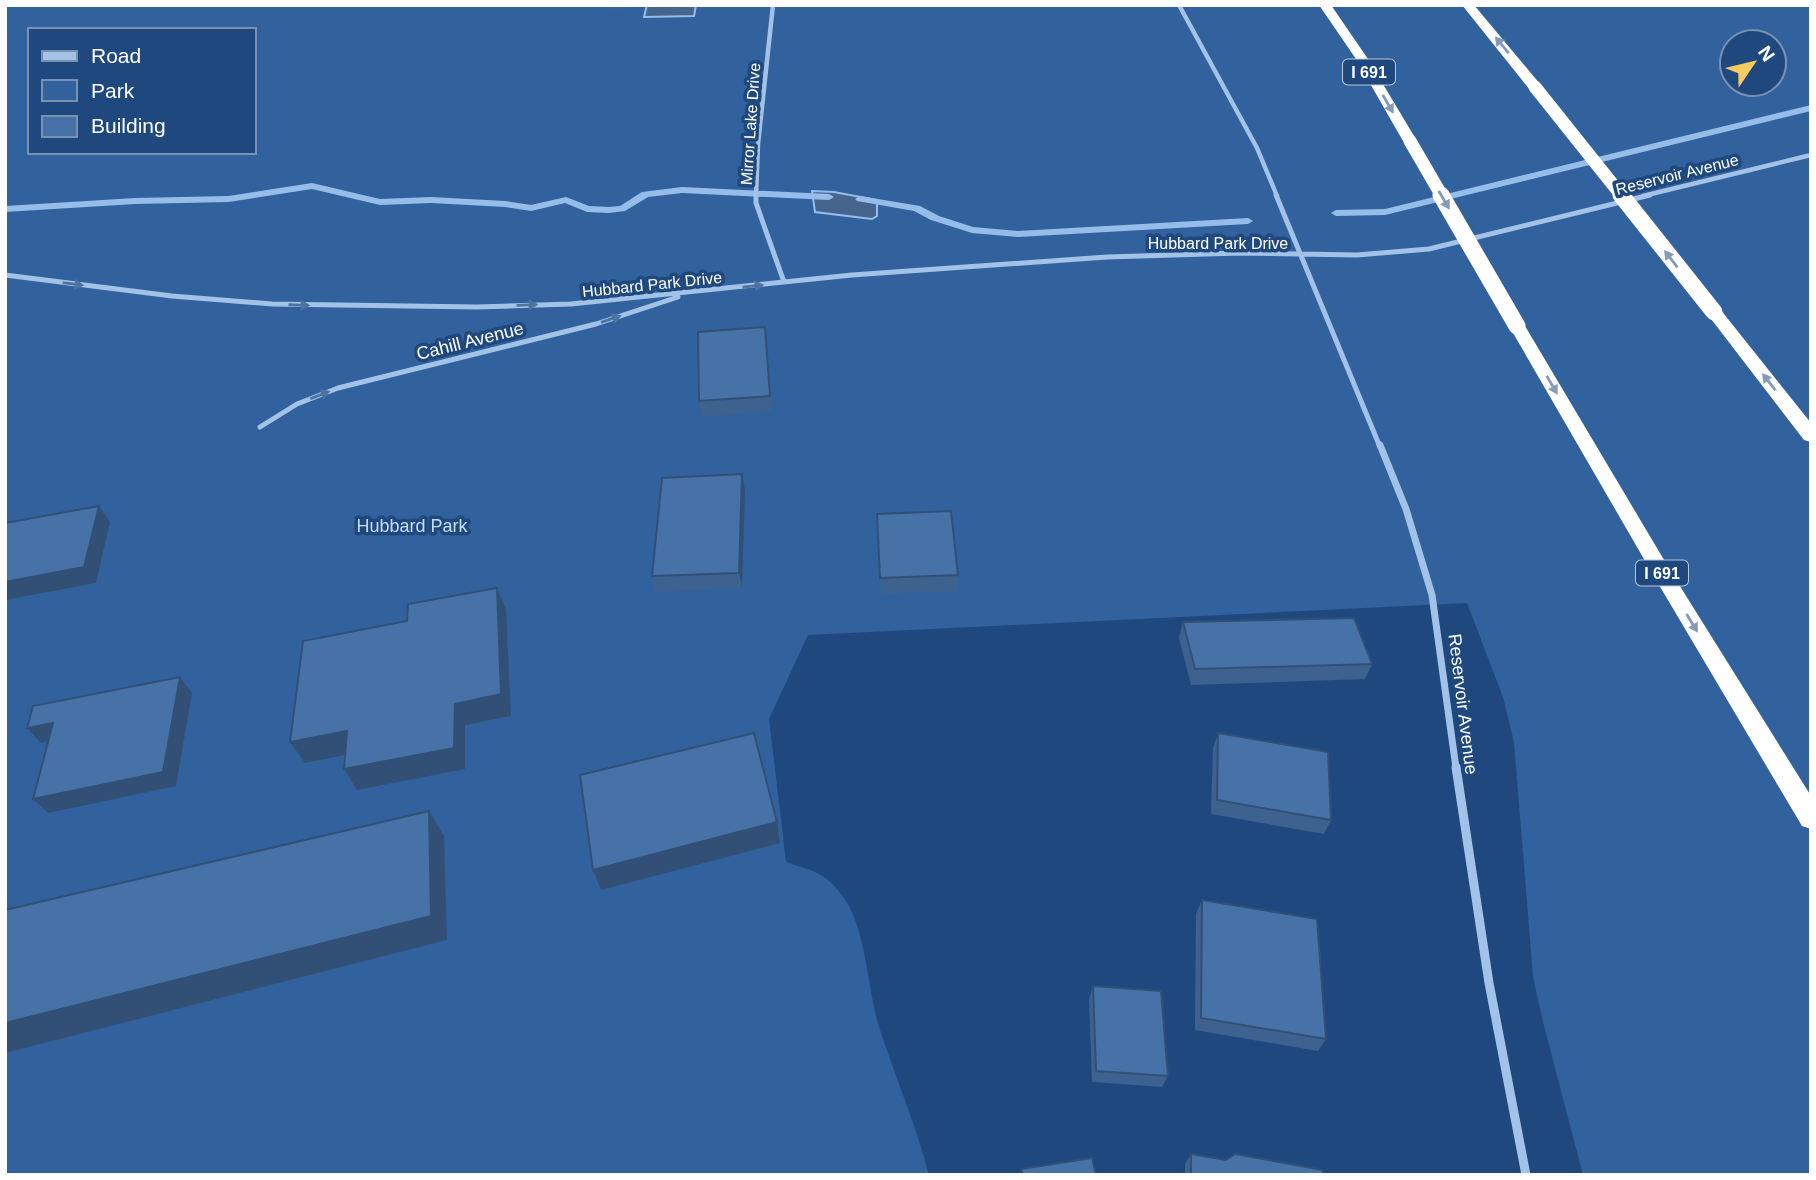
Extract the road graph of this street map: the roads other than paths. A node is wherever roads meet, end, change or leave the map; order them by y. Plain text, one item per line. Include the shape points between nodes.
1 (773, 5) edge
2 (1179, 5) edge
3 (1325, 5) edge
4 (1468, 5) edge
5 (1811, 155) edge
6 (1301, 256) junction
7 (5, 275) edge
8 (784, 282) junction
9 (692, 292) junction
10 (260, 428) dead end
11 (1811, 436) edge
12 (1811, 818) edge
13 (1526, 1175) edge

1 - 8 street, Mirror Lake Drive via 756,203
2 - 6 street, Reservoir Avenue via 1257,148
3 -> 12 highway, I 691, bridge via 1362,59 1659,568
11 -> 4 highway, bridge
5 - 6 street, Reservoir Avenue via 1429,249
6 - 8 street, Hubbard Park Drive via 1120,256
6 - 13 street, Reservoir Avenue via 1406,509 1432,595 1463,825
7 -> 9 street, Hubbard Park Drive via 172,296 372,307 571,304
9 -> 8 street, Hubbard Park Drive
10 -> 9 street, Cahill Avenue via 297,404 338,388 596,324

